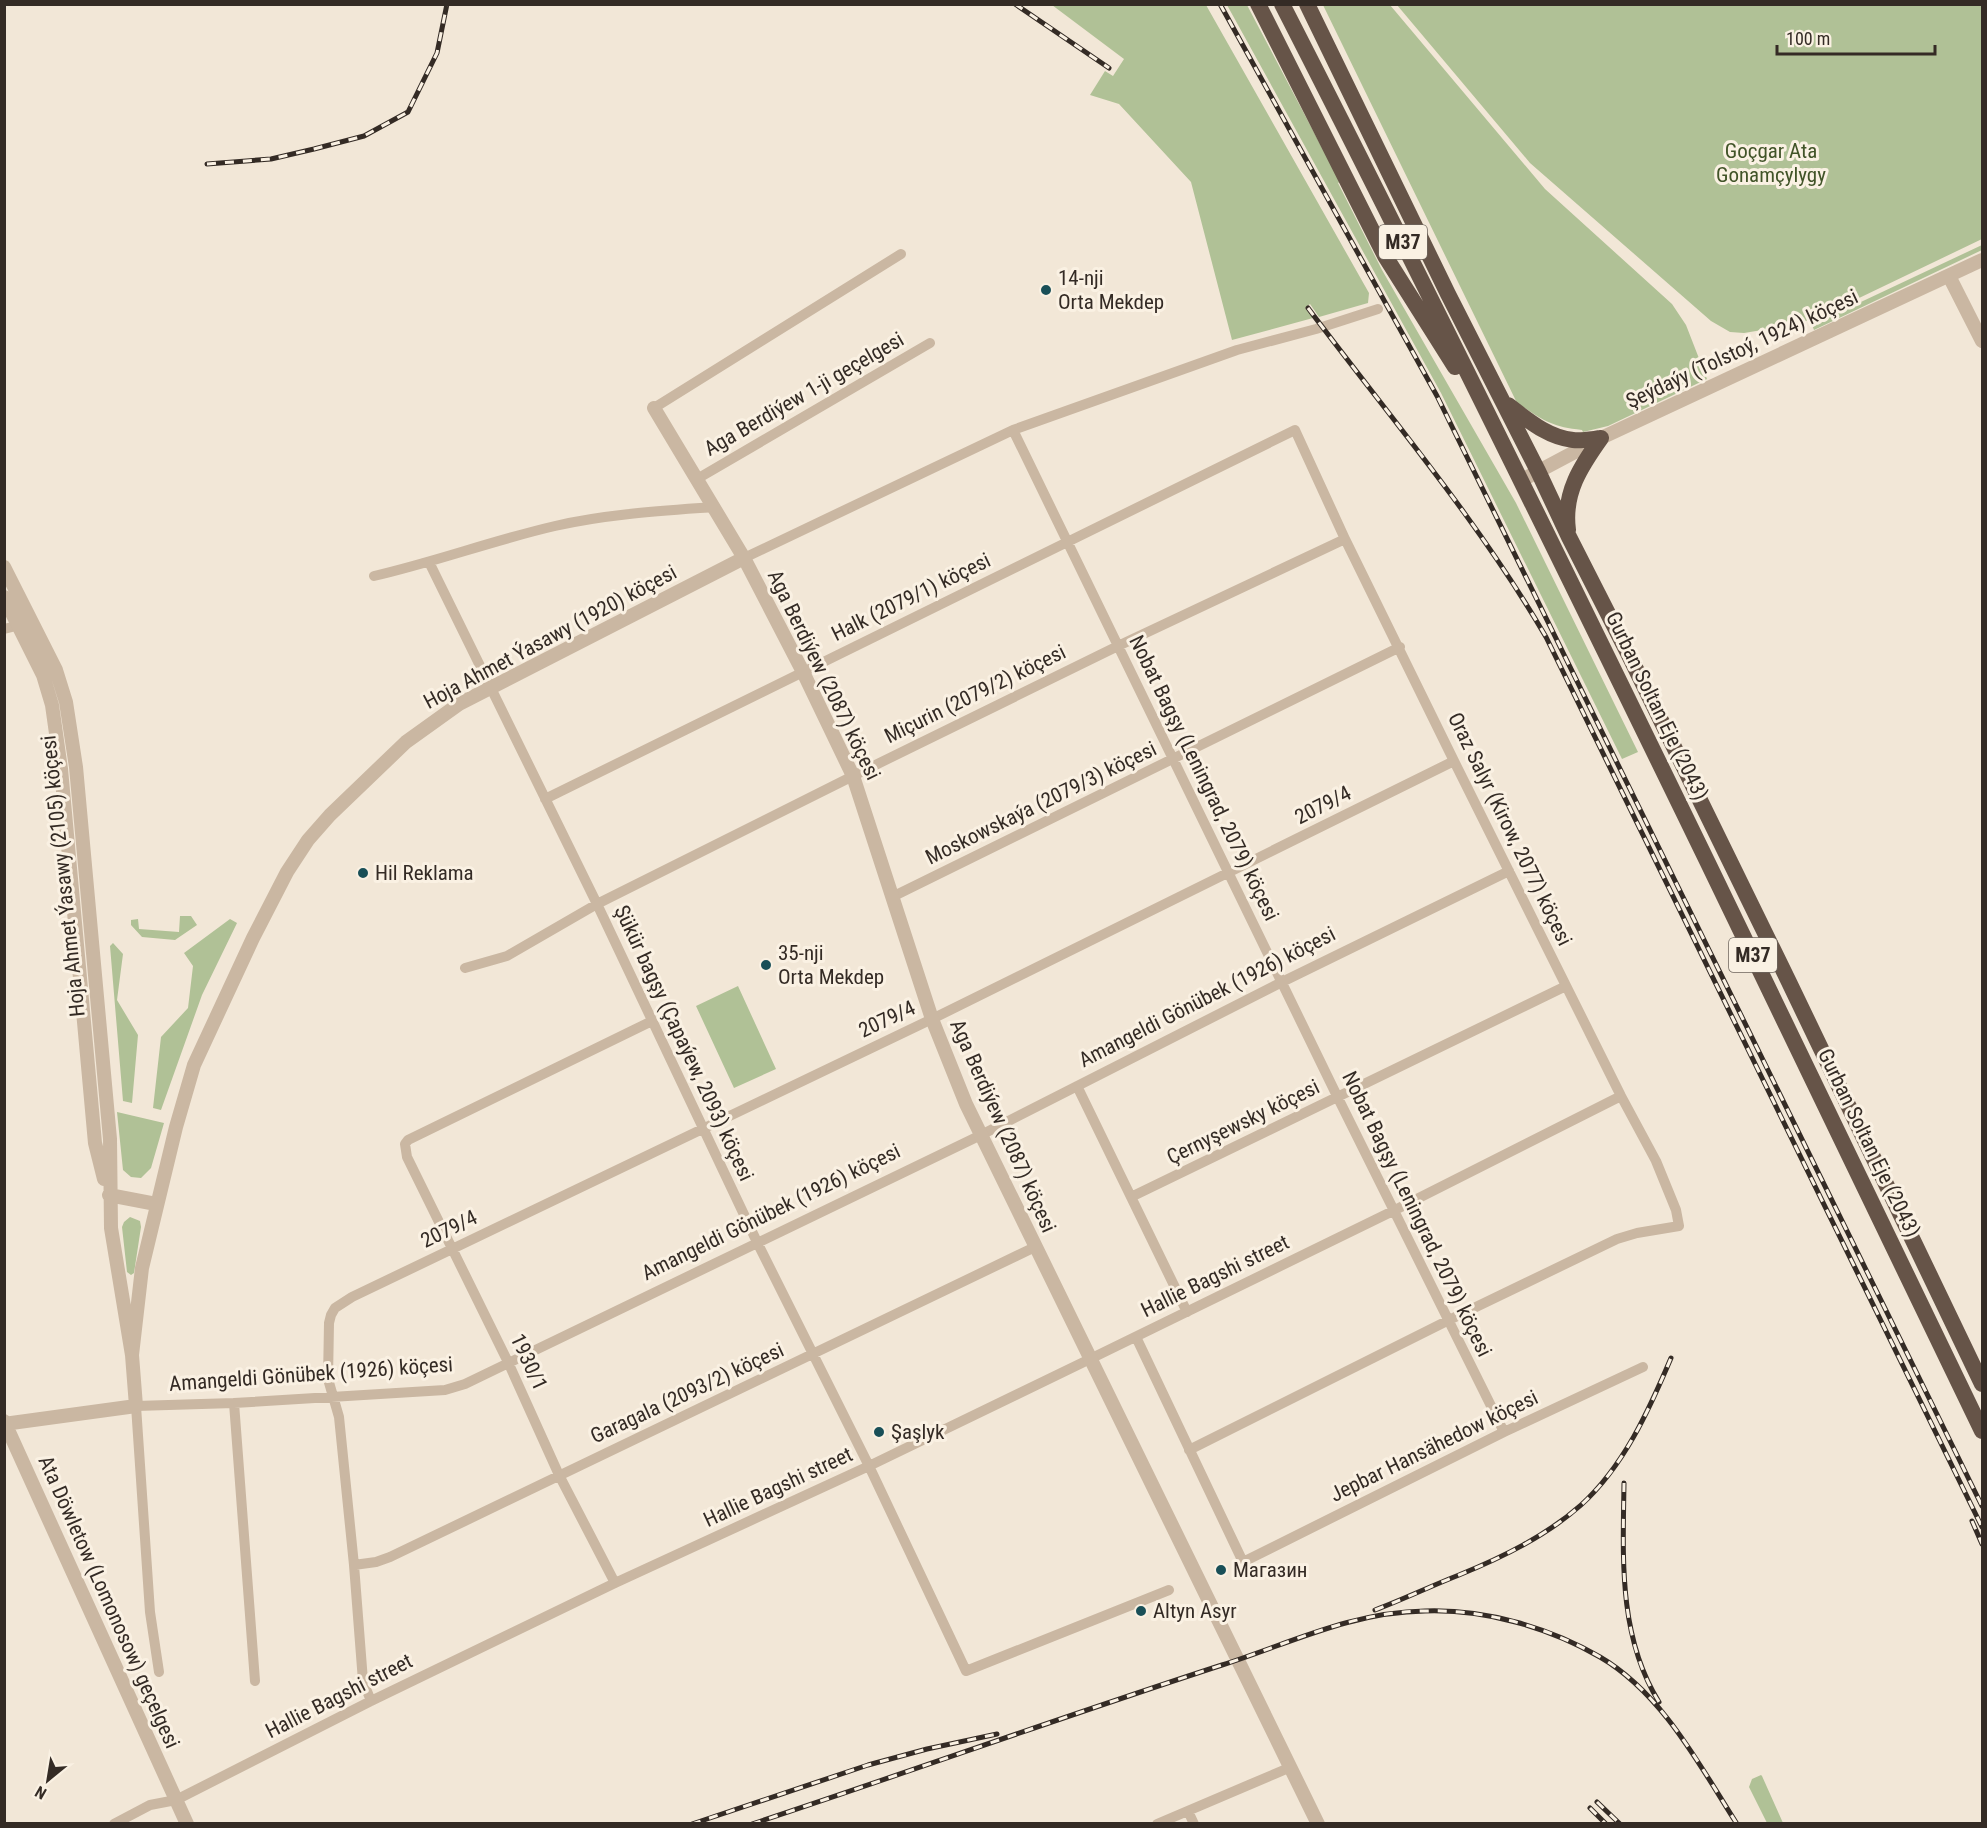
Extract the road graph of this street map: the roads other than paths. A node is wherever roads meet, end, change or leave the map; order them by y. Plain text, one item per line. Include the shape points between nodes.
1 (1258, 4) edge
2 (1282, 4) edge
3 (1307, 4) edge
4 (901, 254) dead end
5 (1983, 260) edge
6 (1949, 276) junction
7 (1378, 309) dead end
8 (1983, 341) edge
9 (930, 343) dead end
10 (1502, 401) junction
11 (654, 408) joint
12 (1013, 430) junction
13 (1295, 430) joint
14 (1601, 438) junction
15 (1504, 446) junction
16 (1538, 471) junction
17 (697, 479) junction
18 (1522, 480) junction
19 (715, 507) junction
20 (1569, 537) junction
21 (1345, 539) junction
22 (1067, 542) junction
23 (744, 558) junction
24 (429, 562) junction
25 (4, 567) edge
26 (374, 576) dead end
27 (4, 597) edge
28 (33, 621) junction
29 (11, 627) edge
30 (1118, 646) junction
31 (1400, 647) junction
32 (803, 672) junction
33 (490, 689) junction
34 (1173, 760) junction
35 (1454, 761) junction
36 (853, 776) junction
37 (545, 799) junction
38 (1509, 871) junction
39 (1229, 873) junction
40 (892, 897) junction
41 (597, 904) junction
42 (465, 968) dead end
43 (1282, 982) junction
44 (1566, 986) junction
45 (932, 1019) junction
46 (652, 1021) junction
47 (1077, 1086) junction
48 (1621, 1096) junction
49 (1338, 1098) junction
50 (702, 1128) junction
51 (981, 1135) junction
52 (109, 1195) junction
53 (1131, 1197) junction
54 (156, 1204) junction
55 (1394, 1211) junction
56 (757, 1242) junction
57 (1035, 1247) junction
58 (453, 1249) junction
59 (1187, 1312) junction
60 (1449, 1320) junction
61 (1136, 1337) junction
62 (813, 1354) junction
63 (132, 1355) junction
64 (1090, 1359) junction
65 (508, 1362) junction
66 (1643, 1367) dead end
67 (1983, 1383) edge
68 (334, 1396) junction
69 (234, 1402) junction
70 (136, 1406) junction
71 (5, 1423) edge
72 (1983, 1431) edge
73 (1504, 1432) junction
74 (1189, 1450) junction
75 (869, 1466) junction
76 (559, 1475) junction
77 (354, 1564) junction
78 (615, 1583) junction
79 (1169, 1590) dead end
80 (159, 1672) dead end
81 (255, 1681) dead end
82 (371, 1701) junction
83 (1291, 1767) junction
84 (176, 1800) junction
85 (1188, 1811) junction
86 (114, 1824) edge
87 (187, 1824) edge
88 (1157, 1824) edge
89 (1194, 1824) edge
90 (1318, 1824) edge

1 - 15 highway via 1385,256
2 - 15 highway, Gurban Soltan Eje (2043) / M37
3 - 10 highway, Gurban Soltan Eje (2043) / M37
4 - 11 street
5 - 6 street, Şeýdaýy (Tolstoý, 1924) köçesi
6 - 8 street
6 - 14 street, Şeýdaýy (Tolstoý, 1924) köçesi
7 - 12 street via 1237,350
9 - 17 street, Aga Berdiýew 1-ji geçelgesi
10 - 14 highway, Gurban Soltan Eje (2043) via 1552,435 1575,440
10 - 16 highway, Gurban Soltan Eje (2043) / M37
11 - 17 street, Aga Berdiýew (2087) köçesi
12 - 22 street, Nobat Bagşy (Leningrad, 2079) köçesi
12 - 23 street
13 - 21 street, Oraz Salyr (Kirow, 2077) köçesi
13 - 22 street, Halk (2079/1) köçesi
14 - 16 street, Şeýdaýy (Tolstoý, 1924) köçesi
14 - 20 highway via 1574,481 1567,514
15 - 18 highway, Gurban Soltan Eje (2043) / M37
16 - 18 street, Şeýdaýy (Tolstoý, 1924) köçesi
16 - 20 highway, Gurban Soltan Eje (2043) / M37
17 - 19 street, Aga Berdiýew (2087) köçesi
18 - 72 highway, Gurban Soltan Eje (2043) / M37
19 - 23 street, Aga Berdiýew (2087) köçesi
19 - 24 street via 588,519
20 - 67 highway, Gurban Soltan Eje (2043) / M37
21 - 30 street, Miçurin (2079/2) köçesi
21 - 31 street, Oraz Salyr (Kirow, 2077) köçesi
22 - 30 street, Nobat Bagşy (Leningrad, 2079) köçesi
22 - 32 street, Halk (2079/1) köçesi
23 - 32 street, Aga Berdiýew (2087) köçesi
23 - 33 street, Hoja Ahmet Ýasawy (1920) köçesi
24 - 26 street
24 - 33 street, Şükür bagşy (Çapaýew, 2093) köçesi
25 - 28 street, Hoja Ahmet Ýasawy (2105) köçesi
27 - 29 street, Hoja Ahmet Ýasawy (2105) köçesi
28 - 29 street
28 - 52 street, Hoja Ahmet Ýasawy (2105) köçesi via 62,686 76,767 110,1138
29 - 52 street, Hoja Ahmet Ýasawy (2105) köçesi via 43,675 52,705 95,1143
30 - 34 street, Nobat Bagşy (Leningrad, 2079) köçesi
30 - 36 street, Miçurin (2079/2) köçesi
31 - 34 street, Moskowskaýa (2079/3) köçesi
31 - 35 street, Oraz Salyr (Kirow, 2077) köçesi
32 - 36 street, Aga Berdiýew (2087) köçesi
32 - 37 street, Halk (2079/1) köçesi
33 - 37 street, Şükür bagşy (Çapaýew, 2093) köçesi
33 - 54 street, Hoja Ahmet Ýasawy (1920) köçesi via 459,704 406,742 330,815 298,854 236,972 194,1065
34 - 39 street, Nobat Bagşy (Leningrad, 2079) köçesi
34 - 40 street, Moskowskaýa (2079/3) köçesi
35 - 38 street, Oraz Salyr (Kirow, 2077) köçesi
35 - 39 street, 2079/4 / 2079/4
36 - 40 street, Aga Berdiýew (2087) köçesi
36 - 41 street, Miçurin (2079/2) köçesi
37 - 41 street, Şükür bagşy (Çapaýew, 2093) köçesi
38 - 43 street, Amangeldi Gönübek (1926) köçesi
38 - 44 street, Oraz Salyr (Kirow, 2077) köçesi
39 - 43 street, Nobat Bagşy (Leningrad, 2079) köçesi
39 - 45 street, 2079/4 / 2079/4
40 - 45 street, Aga Berdiýew (2087) köçesi
41 - 42 street, Miçurin (2079/2) köçesi via 507,956
41 - 46 street, Şükür bagşy (Çapaýew, 2093) köçesi
43 - 47 street, Amangeldi Gönübek (1926) köçesi
43 - 49 street, Nobat Bagşy (Leningrad, 2079) köçesi
44 - 48 street, Oraz Salyr (Kirow, 2077) köçesi
44 - 49 street, Çernyşewsky köçesi
45 - 50 street, 2079/4 / 2079/4
45 - 51 street, Aga Berdiýew (2087) köçesi
46 - 50 street, Şükür bagşy (Çapaýew, 2093) köçesi
46 - 58 street, 1930/1 via 408,1140 407,1157
47 - 51 street, Amangeldi Gönübek (1926) köçesi
47 - 53 street
48 - 55 street, Hallie Bagshi street
48 - 60 street, Oraz Salyr (Kirow, 2077) köçesi via 1656,1161 1679,1226 1617,1239
49 - 53 street, Çernyşewsky köçesi
49 - 55 street, Nobat Bagşy (Leningrad, 2079) köçesi
50 - 56 street, Şükür bagşy (Çapaýew, 2093) köçesi
50 - 58 street, 2079/4 / 2079/4
51 - 56 street, Amangeldi Gönübek (1926) köçesi
51 - 57 street, Aga Berdiýew (2087) köçesi
52 - 54 street
52 - 63 street, Hoja Ahmet Ýasawy (2105) köçesi via 112,1238
53 - 59 street
54 - 63 street, Hoja Ahmet Ýasawy (2105) köçesi via 142,1268
55 - 59 street, Hallie Bagshi street
55 - 60 street, Nobat Bagşy (Leningrad, 2079) köçesi
56 - 62 street, Şükür bagşy (Çapaýew, 2093) köçesi
56 - 65 street, Amangeldi Gönübek (1926) köçesi
57 - 62 street, Garagala (2093/2) köçesi
57 - 64 street, Aga Berdiýew (2087) köçesi
58 - 65 street, 1930/1
58 - 68 street, 2079/4 / 2079/4 via 335,1308 329,1323 328,1379
59 - 61 street, Hallie Bagshi street
60 - 73 street, Nobat Bagşy (Leningrad, 2079) köçesi
60 - 74 street
61 - 64 street, Hallie Bagshi street
61 - 74 street
62 - 75 street, Şükür bagşy (Çapaýew, 2093) köçesi
62 - 76 street, Garagala (2093/2) köçesi
63 - 70 street, Hoja Ahmet Ýasawy (2105) köçesi
64 - 75 street, Hallie Bagshi street
64 - 83 street, Aga Berdiýew (2087) köçesi
65 - 68 street, Amangeldi Gönübek (1926) köçesi via 455,1388
65 - 76 street, 1930/1
66 - 73 street, Jepbar Hansähedow köçesi
68 - 69 street, Amangeldi Gönübek (1926) köçesi
68 - 77 street
69 - 70 street, Amangeldi Gönübek (1926) köçesi
69 - 81 street
70 - 71 street, Amangeldi Gönübek (1926) köçesi
70 - 80 street, Hoja Ahmet Ýasawy (2105) köçesi via 150,1612
71 - 84 street, Ata Döwletow (Lomonosow) geçelgesi
73 - 74 street, Jepbar Hansähedow köçesi via 1243,1562
75 - 78 street, Hallie Bagshi street
75 - 79 street, Şükür bagşy (Çapaýew, 2093) köçesi via 966,1671
76 - 77 street, Garagala (2093/2) köçesi via 383,1561
76 - 78 street, 1930/1
77 - 82 street via 363,1681
78 - 82 street, Hallie Bagshi street
82 - 84 street, Hallie Bagshi street
83 - 85 street
83 - 90 street, Aga Berdiýew (2087) köçesi
84 - 86 street, Hallie Bagshi street via 150,1805
84 - 87 street
85 - 88 street
85 - 89 street

